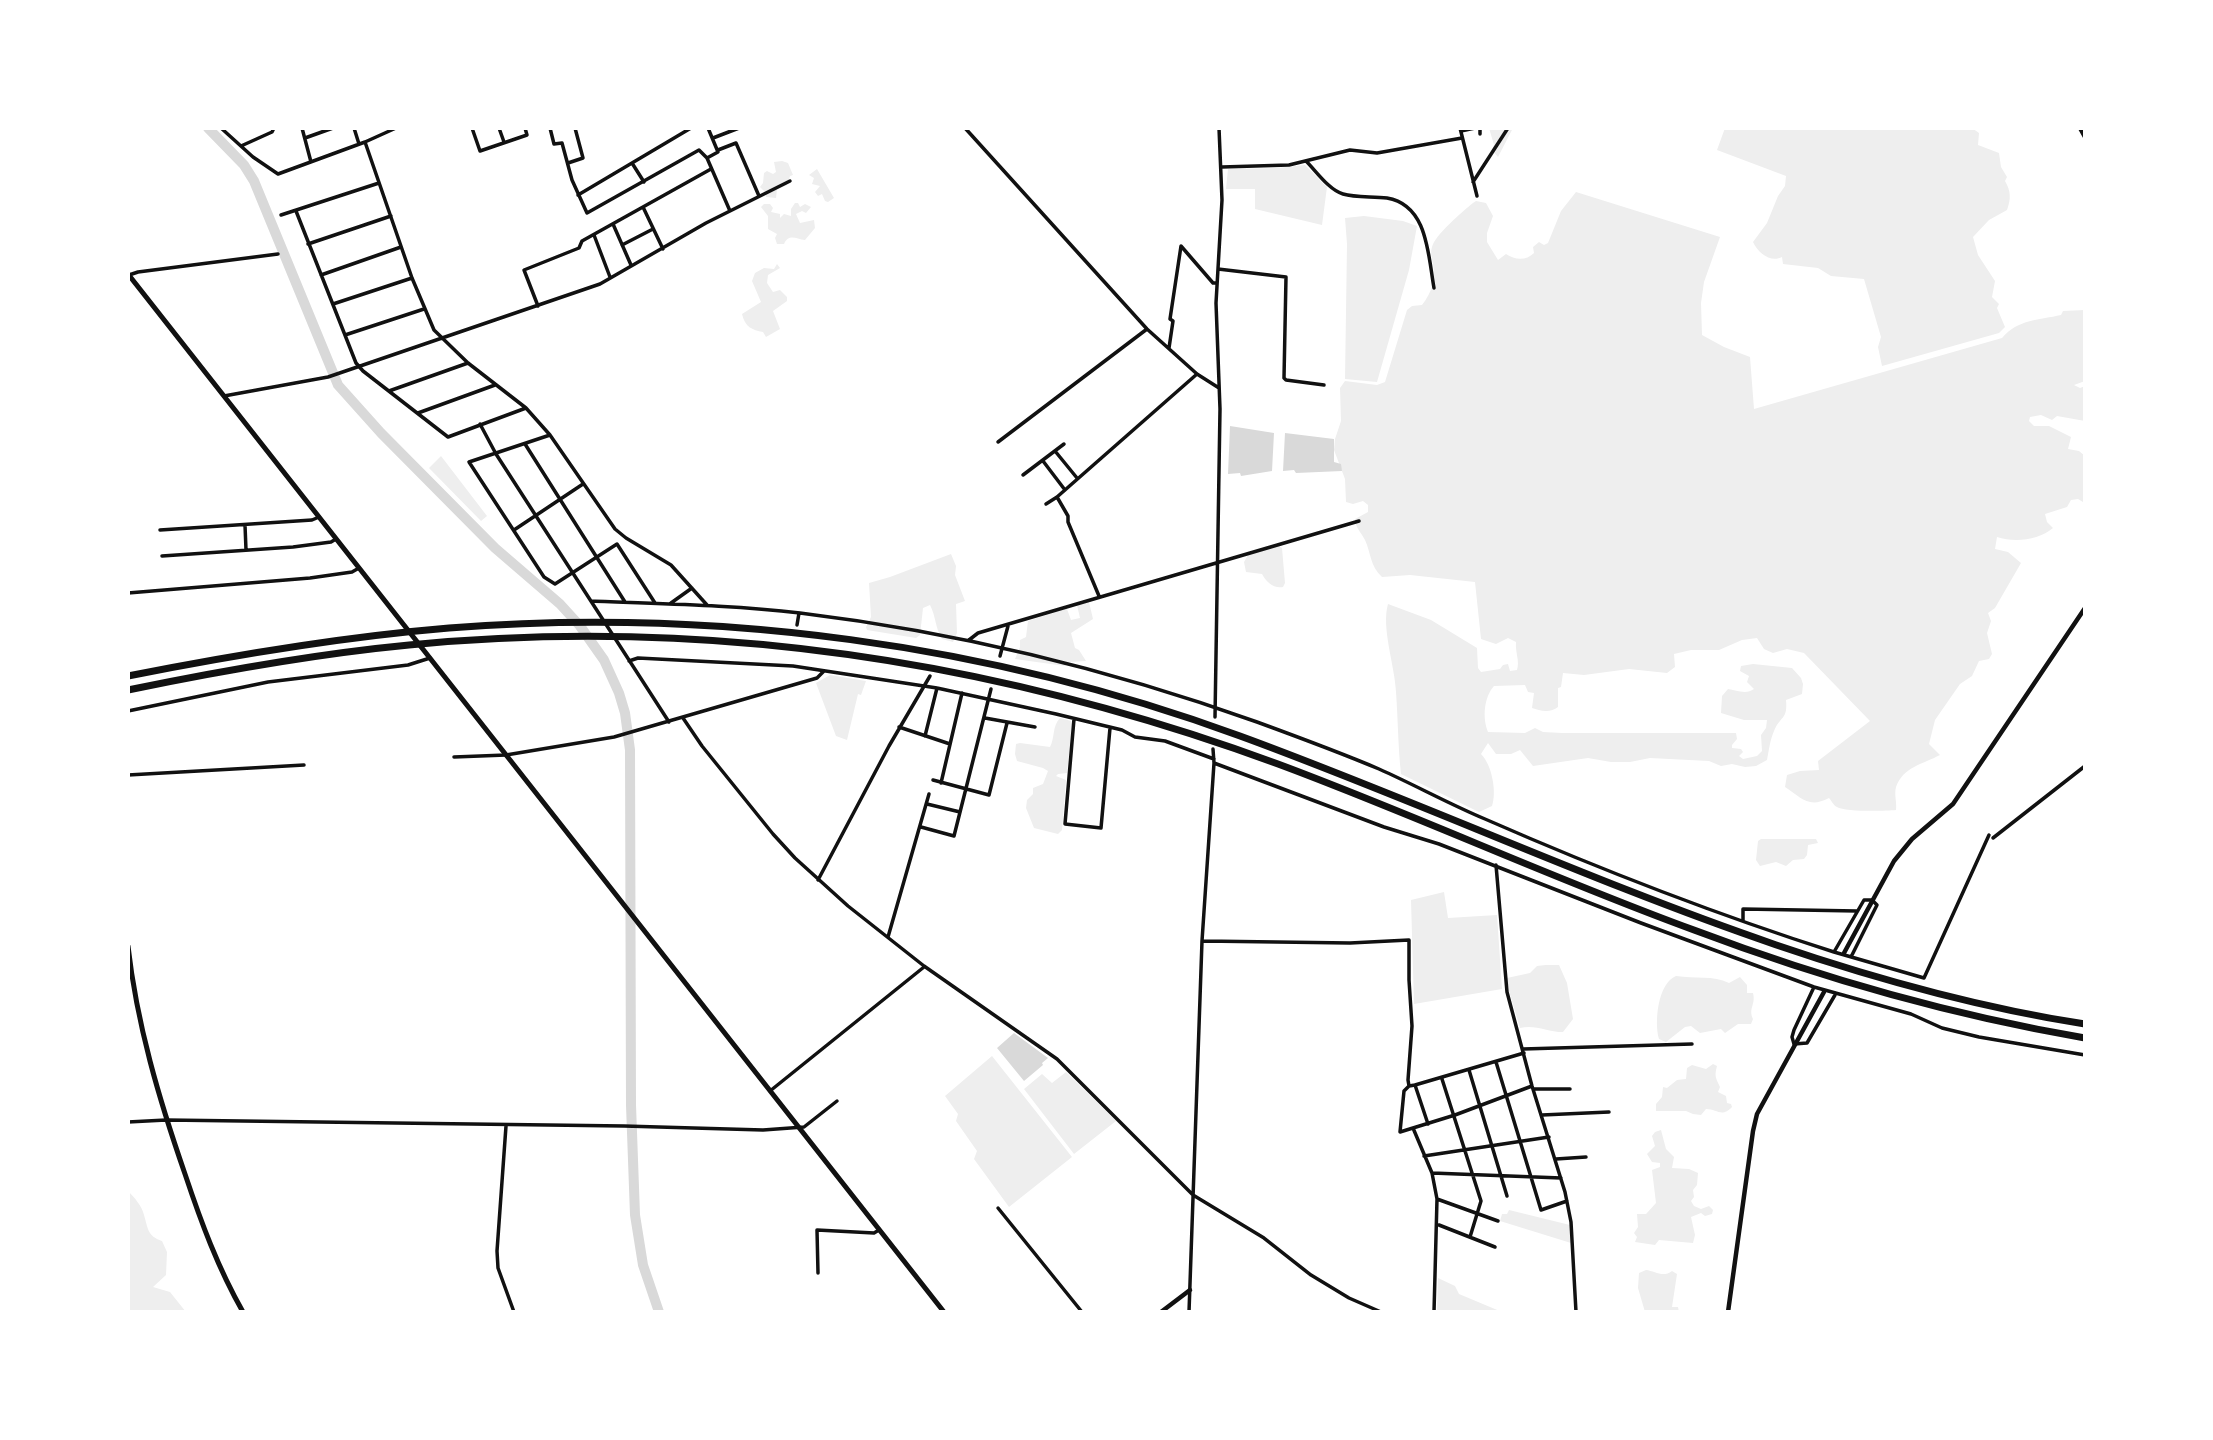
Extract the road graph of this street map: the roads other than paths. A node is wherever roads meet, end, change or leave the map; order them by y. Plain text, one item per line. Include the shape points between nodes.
1 (221, 128) edge
2 (274, 128) edge
3 (302, 128) edge
4 (333, 128) edge
5 (354, 128) edge
6 (396, 128) edge
7 (472, 128) edge
8 (499, 128) edge
9 (525, 128) edge
10 (550, 128) edge
11 (575, 128) edge
12 (691, 128) edge
13 (708, 128) edge
14 (739, 128) edge
15 (965, 128) edge
16 (1219, 128) edge
17 (1477, 128) edge
18 (1508, 128) edge
19 (2080, 128) edge
20 (1460, 129) edge
21 (1480, 134) dead end
22 (2085, 137) edge
23 (305, 138) junction
24 (713, 138) junction
25 (1462, 138) junction
26 (365, 142) junction
27 (504, 143) junction
28 (359, 144) junction
29 (240, 146) junction
30 (718, 150) junction
31 (707, 158) junction
32 (1306, 161) junction
33 (311, 162) junction
34 (568, 163) junction
35 (632, 163) junction
36 (1222, 167) junction
37 (711, 169) junction
38 (644, 181) junction
39 (790, 181) dead end
40 (1473, 182) junction
41 (379, 183) junction
42 (579, 195) junction
43 (760, 196) junction
44 (1477, 196) dead end
45 (643, 207) junction
46 (296, 211) junction
47 (730, 211) junction
48 (281, 215) dead end
49 (391, 216) junction
50 (613, 224) junction
51 (653, 229) junction
52 (594, 235) junction
53 (308, 244) junction
54 (622, 245) junction
55 (401, 247) junction
56 (663, 249) junction
57 (278, 254) dead end
58 (631, 265) junction
59 (1218, 269) junction
60 (128, 275) edge
61 (321, 275) junction
62 (610, 277) junction
63 (412, 278) junction
64 (1216, 283) junction
65 (1434, 288) dead end
66 (333, 304) junction
67 (538, 306) junction
68 (424, 309) junction
69 (1147, 329) junction
70 (345, 335) junction
71 (441, 337) junction
72 (1169, 348) junction
73 (468, 363) junction
74 (359, 367) junction
75 (1197, 374) junction
76 (496, 385) junction
77 (1324, 385) dead end
78 (1219, 388) junction
79 (389, 391) junction
80 (224, 396) junction
81 (526, 408) junction
82 (418, 414) junction
83 (480, 424) junction
84 (550, 435) junction
85 (998, 442) dead end
86 (525, 444) junction
87 (1064, 444) dead end
88 (1055, 451) junction
89 (496, 454) junction
90 (1042, 460) junction
91 (1023, 475) dead end
92 (1077, 478) junction
93 (583, 484) junction
94 (1065, 490) junction
95 (1057, 497) junction
96 (560, 499) junction
97 (1046, 504) dead end
98 (535, 516) junction
99 (319, 517) junction
100 (1359, 521) dead end
101 (245, 525) junction
102 (160, 530) dead end
103 (514, 530) junction
104 (626, 538) junction
105 (336, 539) junction
106 (617, 544) junction
107 (246, 550) junction
108 (162, 556) dead end
109 (597, 557) junction
110 (1217, 562) junction
111 (359, 568) junction
112 (572, 573) junction
113 (692, 588) junction
114 (128, 593) edge
115 (1099, 596) junction
116 (591, 601) junction
117 (625, 603) junction
118 (655, 603) junction
119 (670, 604) junction
120 (708, 606) junction
121 (2085, 608) edge
122 (799, 613) junction
123 (797, 625) dead end
124 (1008, 626) junction
125 (959, 640) junction
126 (969, 640) junction
127 (953, 647) dead end
128 (1002, 648) junction
129 (1000, 656) dead end
130 (430, 658) junction
131 (793, 660) dead end
132 (629, 661) junction
133 (793, 666) junction
134 (824, 671) junction
135 (128, 676) edge
136 (930, 676) dead end
137 (922, 686) junction
138 (937, 688) junction
139 (991, 689) dead end
140 (128, 690) edge
141 (962, 693) junction
142 (989, 698) junction
143 (1216, 708) junction
144 (128, 711) edge
145 (1215, 717) dead end
146 (684, 718) junction
147 (985, 718) junction
148 (1074, 719) junction
149 (669, 722) junction
150 (1007, 723) junction
151 (900, 727) junction
152 (1035, 727) dead end
153 (1110, 728) junction
154 (925, 736) junction
155 (950, 744) junction
156 (1213, 749) dead end
157 (506, 755) junction
158 (454, 757) dead end
159 (1214, 761) junction
160 (304, 765) dead end
161 (2085, 766) edge
162 (128, 775) edge
163 (933, 780) dead end
164 (941, 783) junction
165 (967, 789) junction
166 (929, 794) dead end
167 (927, 804) junction
168 (960, 812) junction
169 (921, 827) junction
170 (1496, 865) junction
171 (818, 880) junction
172 (1872, 900) junction
173 (1857, 911) junction
174 (1743, 921) junction
175 (888, 937) junction
176 (1202, 941) junction
177 (128, 946) edge
178 (1834, 952) junction
179 (1844, 953) dead end
180 (1851, 957) junction
181 (129, 964) edge
182 (924, 966) junction
183 (1814, 987) junction
184 (1824, 992) dead end
185 (1836, 994) junction
186 (2085, 1024) edge
187 (2085, 1038) edge
188 (1692, 1044) dead end
189 (1794, 1044) junction
190 (1523, 1051) junction
191 (2085, 1055) edge
192 (1496, 1062) junction
193 (1469, 1070) junction
194 (1442, 1079) junction
195 (1415, 1085) junction
196 (1409, 1086) junction
197 (1532, 1087) junction
198 (1570, 1089) dead end
199 (770, 1091) junction
200 (1506, 1095) junction
201 (837, 1101) dead end
202 (1480, 1105) junction
203 (1609, 1112) dead end
204 (1455, 1115) junction
205 (1542, 1115) junction
206 (166, 1120) junction
207 (128, 1122) edge
208 (1428, 1124) junction
209 (506, 1126) junction
210 (800, 1128) junction
211 (1413, 1128) junction
212 (1549, 1137) junction
213 (1520, 1142) junction
214 (1493, 1146) junction
215 (1465, 1150) junction
216 (1424, 1156) junction
217 (1586, 1157) dead end
218 (1556, 1159) junction
219 (1432, 1173) junction
220 (1473, 1175) junction
221 (1530, 1175) junction
222 (1502, 1176) junction
223 (1561, 1178) junction
224 (1193, 1195) junction
225 (1507, 1196) dead end
226 (1437, 1199) junction
227 (1567, 1201) junction
228 (998, 1208) dead end
229 (1477, 1213) junction
230 (1498, 1221) dead end
231 (1438, 1225) junction
232 (880, 1230) junction
233 (1469, 1237) junction
234 (1495, 1247) dead end
235 (818, 1273) dead end
236 (1190, 1290) junction
237 (243, 1312) edge
238 (514, 1312) edge
239 (944, 1312) edge
240 (1082, 1312) edge
241 (1161, 1312) edge
242 (1189, 1312) edge
243 (1378, 1312) edge
244 (1434, 1312) edge
245 (1576, 1312) edge
246 (1728, 1312) edge

1 - 29 street
2 - 29 street
3 - 23 street
4 - 23 street
5 - 28 street
6 - 26 street
7 - 27 street via 480,151
8 - 27 street
9 - 27 street via 527,135
10 - 34 street via 554,144 562,143
11 - 34 street via 583,158
12 - 35 street
13 - 24 street
14 - 24 street
15 - 69 street
16 - 36 street
17 - 20 street
17 - 21 street
18 - 40 street
19 - 22 street
20 - 25 street
23 - 33 street
24 - 30 street
25 - 32 street via 1377,153 1350,150
25 - 40 street
26 - 28 street
26 - 41 street
28 - 33 street
29 - 33 street via 278,174
30 - 31 street
30 - 43 street via 736,143
31 - 37 street
31 - 38 street via 699,150
32 - 36 street
32 - 65 street via 1341,193 1390,198 1406,205 1422,229
34 - 42 street
35 - 38 street
35 - 42 street
36 - 59 street
37 - 45 street
37 - 47 street
38 - 42 street via 587,214
39 - 43 street
40 - 44 street
41 - 46 street
41 - 49 street
43 - 47 street
45 - 50 street
45 - 51 street
46 - 48 street
46 - 53 street
47 - 56 street
49 - 53 street
49 - 55 street
50 - 52 street
50 - 54 street
51 - 54 street
51 - 56 street
52 - 62 street
52 - 67 street via 579,248 524,270
53 - 61 street
54 - 58 street
55 - 61 street
55 - 63 street
56 - 58 street
57 - 60 street
58 - 62 street
59 - 64 street
59 - 77 street via 1286,277 1284,378
60 - 80 main road
61 - 66 street
62 - 67 street
63 - 66 street
63 - 68 street
64 - 72 street via 1181,246
64 - 78 street
66 - 70 street
67 - 71 street
68 - 70 street
68 - 71 street
69 - 72 street
69 - 85 street
70 - 74 street
71 - 73 street
71 - 74 street
72 - 75 street
73 - 76 street
73 - 79 street
74 - 79 street
74 - 80 street
75 - 78 street
75 - 92 street
76 - 81 street
76 - 82 street
78 - 110 street
79 - 82 street
80 - 99 main road
81 - 83 street
81 - 84 street
82 - 83 street via 448,437
83 - 89 street
84 - 86 street
84 - 93 street
86 - 89 street
86 - 96 street
87 - 88 street
88 - 90 street
88 - 92 street
89 - 98 street
89 - 103 street via 470,462
90 - 91 street
90 - 94 street
92 - 94 street
93 - 96 street
93 - 104 street
94 - 95 street
95 - 97 street
95 - 115 street
96 - 98 street
96 - 109 street
98 - 103 street
98 - 112 street
99 - 101 street
99 - 105 main road
100 - 110 street
101 - 102 street
101 - 107 street
103 - 112 street via 544,577 555,584
104 - 106 street
104 - 113 street via 671,565
105 - 107 street
105 - 111 main road
106 - 109 street
106 - 118 street
107 - 108 street
109 - 112 street
109 - 117 street
110 - 115 street
110 - 143 street
111 - 114 street via 310,578
111 - 130 main road
112 - 116 street
113 - 119 street
113 - 120 street
115 - 124 street
116 - 117 street
116 - 132 street
117 - 118 street
118 - 119 street
119 - 120 street
120 - 122 street
121 - 172 street via 1960,795 1906,846
122 - 123 street
122 - 125 street
124 - 126 street via 978,633
124 - 128 street
125 - 126 street
125 - 127 street
126 - 128 street
128 - 129 street
128 - 143 street via 1074,664
130 - 144 street via 408,665 268,682
130 - 157 main road
131 - 133 street
132 - 133 street
132 - 149 street
133 - 134 street
134 - 137 street
134 - 146 street via 817,678
135 - 186 highway via 396,633 609,623 823,636 982,662 1132,700 1286,753 1756,939 1968,1002
136 - 137 street
137 - 138 street
137 - 151 street
138 - 141 street
138 - 154 street
139 - 142 street
140 - 187 highway via 220,671 406,645 501,638 617,636 753,642 906,662 1128,714 1295,771 1790,965 1912,1002
141 - 142 street
141 - 155 street
142 - 147 street
142 - 148 street
143 - 145 street
143 - 174 street via 1368,764 1488,821
146 - 149 street
146 - 171 street via 773,834
147 - 150 street
147 - 165 street
148 - 153 street
148 - 153 street via 1065,824 1101,828
149 - 157 street
150 - 152 street
150 - 165 street via 989,794
151 - 154 street
151 - 171 street
153 - 159 street via 1166,741
154 - 155 street
155 - 164 street
156 - 159 street
157 - 158 street
157 - 199 main road
159 - 170 street
159 - 176 street
160 - 162 street
161 - 180 street via 1991,837 1924,978
163 - 164 street
164 - 165 street
165 - 168 street
166 - 167 street
167 - 168 street
167 - 169 street
168 - 169 street via 954,836
169 - 175 street
170 - 183 street
170 - 190 street via 1506,983
171 - 175 street
172 - 173 street via 1864,900
172 - 179 street
172 - 180 street via 1877,905
173 - 174 street via 1742,909
173 - 178 street
174 - 178 street
175 - 182 street
176 - 196 street via 1409,940
176 - 224 street
177 - 181 main road
178 - 180 street
181 - 206 main road
182 - 199 street
182 - 224 street via 1058,1059
183 - 185 street
183 - 189 street via 1794,1030
184 - 189 street
185 - 189 street via 1807,1043
185 - 191 street via 1911,1014 1942,1028
188 - 190 street
189 - 246 street via 1763,1101 1753,1131
190 - 192 street
190 - 197 street
192 - 193 street
192 - 200 street
193 - 194 street
193 - 202 street
194 - 195 street
194 - 204 street
195 - 196 street
195 - 208 street
196 - 211 street via 1404,1091 1400,1132
197 - 198 street
197 - 200 street
197 - 205 street
199 - 210 main road
200 - 202 street
200 - 213 street
201 - 210 street
202 - 204 street
202 - 214 street
203 - 205 street
204 - 208 street
204 - 215 street
205 - 212 street
206 - 207 street
206 - 209 street
206 - 237 main road via 221,1272
208 - 211 street
209 - 210 street
209 - 238 street via 497,1251 498,1268
210 - 232 main road
211 - 216 street
212 - 213 street
212 - 218 street
213 - 214 street
213 - 221 street
214 - 215 street
214 - 222 street
215 - 216 street
215 - 220 street
216 - 219 street
217 - 218 street
218 - 223 street
219 - 220 street
219 - 226 street
220 - 222 street
220 - 229 street via 1481,1201
221 - 222 street
221 - 223 street
221 - 227 street via 1541,1210
222 - 225 street
223 - 227 street
224 - 236 street
224 - 243 street via 1264,1238 1311,1275
226 - 229 street
226 - 231 street
227 - 245 street
228 - 240 street
229 - 230 street
229 - 233 street
231 - 233 street
231 - 244 street
232 - 235 street via 817,1230
232 - 239 main road
233 - 234 street
236 - 241 street
236 - 242 street

